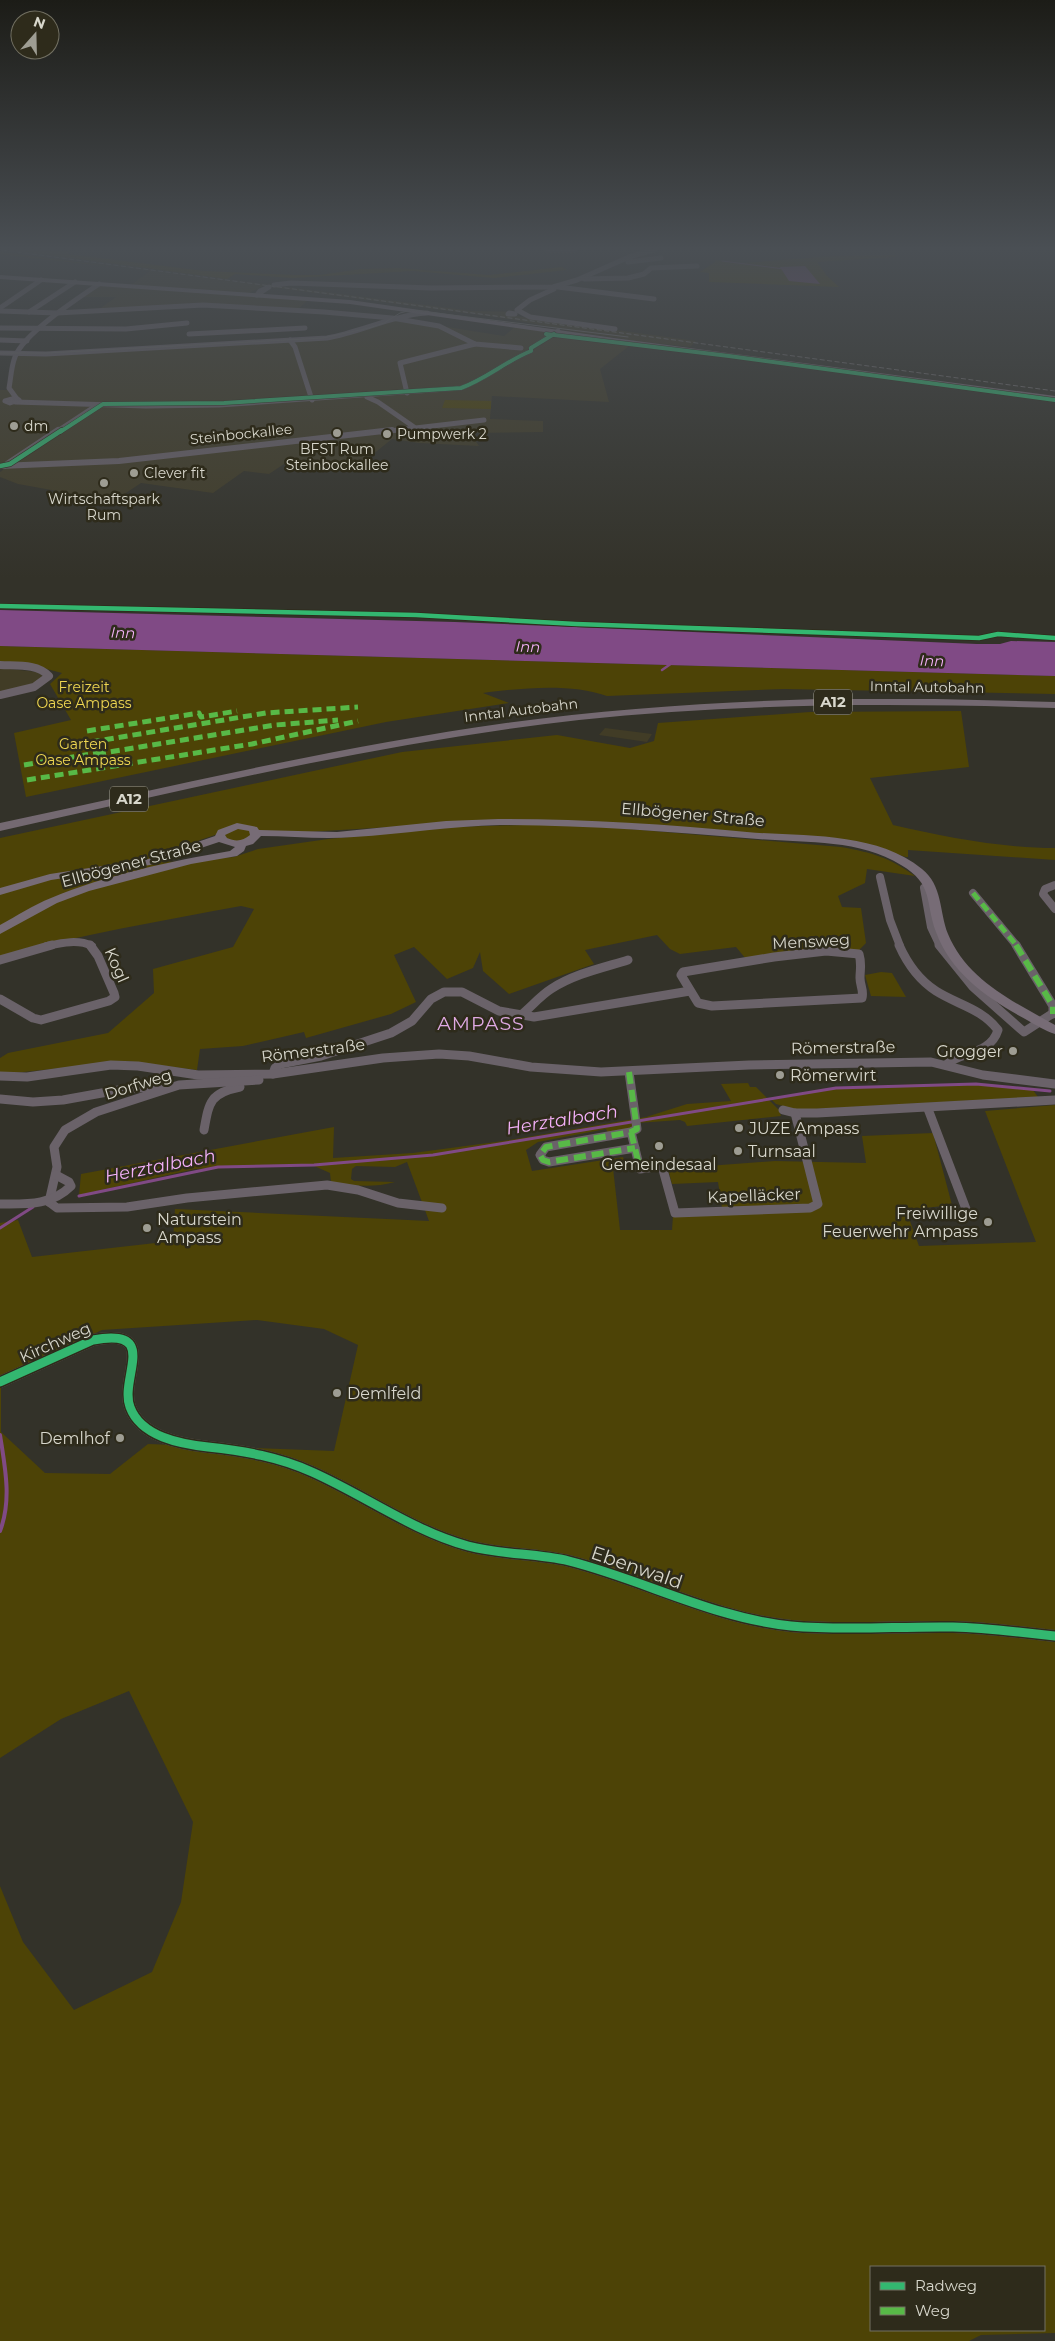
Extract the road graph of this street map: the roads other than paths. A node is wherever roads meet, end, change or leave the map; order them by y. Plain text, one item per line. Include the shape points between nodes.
1 (15, 359) edge
2 (300, 359) edge
3 (415, 359) edge
4 (510, 359) edge
5 (769, 359) edge
6 (790, 359) edge
7 (12, 392) junction
8 (407, 393) junction
9 (374, 395) junction
10 (365, 396) junction
11 (1055, 397) edge
12 (4, 400) edge
13 (17, 400) junction
14 (312, 400) junction
15 (378, 402) junction
16 (98, 405) junction
17 (484, 420) dead end
18 (414, 427) junction
19 (2, 466) edge
20 (0, 665) edge
21 (0, 695) edge
22 (1055, 698) edge
23 (1055, 705) edge
24 (581, 714) junction
25 (555, 716) junction
26 (0, 818) edge
27 (0, 827) edge
28 (256, 832) junction
29 (221, 838) junction
30 (241, 844) junction
31 (880, 876) dead end
32 (1055, 885) edge
33 (924, 888) dead end
34 (0, 892) edge
35 (973, 893) dead end
36 (1055, 909) edge
37 (0, 930) edge
38 (0, 960) edge
39 (628, 960) dead end
40 (690, 991) junction
41 (0, 999) edge
42 (1054, 1013) edge
43 (521, 1015) junction
44 (1040, 1022) junction
45 (1055, 1030) edge
46 (946, 1065) junction
47 (630, 1072) junction
48 (0, 1076) edge
49 (270, 1076) junction
50 (1055, 1084) edge
51 (179, 1086) junction
52 (0, 1100) edge
53 (1055, 1100) edge
54 (928, 1108) junction
55 (783, 1110) dead end
56 (795, 1113) junction
57 (634, 1125) junction
58 (204, 1130) dead end
59 (635, 1148) junction
60 (56, 1175) junction
61 (48, 1202) junction
62 (0, 1204) edge
63 (442, 1208) dead end
64 (966, 1209) dead end
65 (0, 1382) edge
66 (226, 1448) joint
67 (1055, 1636) edge

1 - 7 street
2 - 14 street
3 - 8 street via 400,363
4 - 8 street via 466,387
5 - 11 main road
6 - 11 main road
7 - 12 street
7 - 13 street
8 - 9 street
9 - 10 street
9 - 15 street
10 - 14 street
10 - 15 street
12 - 13 street
13 - 16 street
14 - 16 street via 219,405
15 - 18 street
16 - 19 street
17 - 18 street, Steinbockallee
18 - 19 street, Steinbockallee via 119,461
20 - 21 street via 34,668 49,676 34,687
22 - 24 highway, Inntal Autobahn / A12 via 789,696 687,701
23 - 24 highway, Inntal Autobahn / A12 via 798,702
24 - 25 highway, Inntal Autobahn / A12
25 - 26 highway, Inntal Autobahn / A12 via 455,726 354,744
25 - 27 highway, Inntal Autobahn / A12 via 313,759
28 - 29 main road, Ellbögener Straße via 237,826 226,830
28 - 30 main road, Ellbögener Straße via 254,839
28 - 44 main road, Ellbögener Straße via 335,836 458,823 556,821 730,833 863,847 902,860 923,877 935,892 941,930 952,951 991,994
29 - 30 main road
29 - 34 main road via 150,862 50,877
30 - 37 main road, Ellbögener Straße via 233,854 190,861 85,889 53,901
31 - 46 street via 886,889 886,908 896,940 921,978 943,996 979,1011 998,1030 993,1039 965,1057 949,1060
32 - 36 street via 1042,894
33 - 44 street via 938,945 968,983 1024,1032
35 - 42 street via 1027,960
38 - 41 street, Kogl via 70,942 85,942 94,948 115,997 41,1020
39 - 43 street via 563,982
40 - 40 street, Mensweg via 681,975 683,972 843,951 859,954 862,961 862,998 712,1006 698,1003
40 - 43 street via 539,1016
42 - 44 street
43 - 49 street via 494,1009 462,992 444,992 431,999 412,1021 391,1033 320,1056 280,1064
44 - 45 main road
46 - 47 street, Römerstraße via 894,1062 749,1065
46 - 50 street, Römerstraße via 983,1075
47 - 49 street, Römerstraße via 550,1069 439,1054 383,1058
47 - 57 street
48 - 49 street, Römerstraße via 53,1074 111,1065 198,1075
49 - 51 street, Dorfweg
49 - 58 street via 264,1082 215,1094 209,1102
51 - 52 street via 124,1089 62,1100
51 - 60 street, Dorfweg via 96,1112 65,1130 54,1147
53 - 54 street
54 - 56 street
54 - 64 street
55 - 56 street
56 - 59 street, Kapelläcker via 818,1204 810,1208 675,1213 662,1166 640,1169
57 - 59 street
57 - 59 street via 546,1147 540,1155 549,1162
60 - 61 street, Dorfweg
60 - 61 street via 71,1186
61 - 62 street
61 - 63 street via 57,1208 127,1207 327,1185 358,1190 398,1203
65 - 66 street, Kirchweg via 24,1374 87,1342 108,1338 121,1340 133,1351 128,1398 130,1409 140,1422 164,1437
66 - 67 street, Ebenwald via 258,1453 315,1473 457,1543 569,1561 746,1618 804,1627 953,1627

